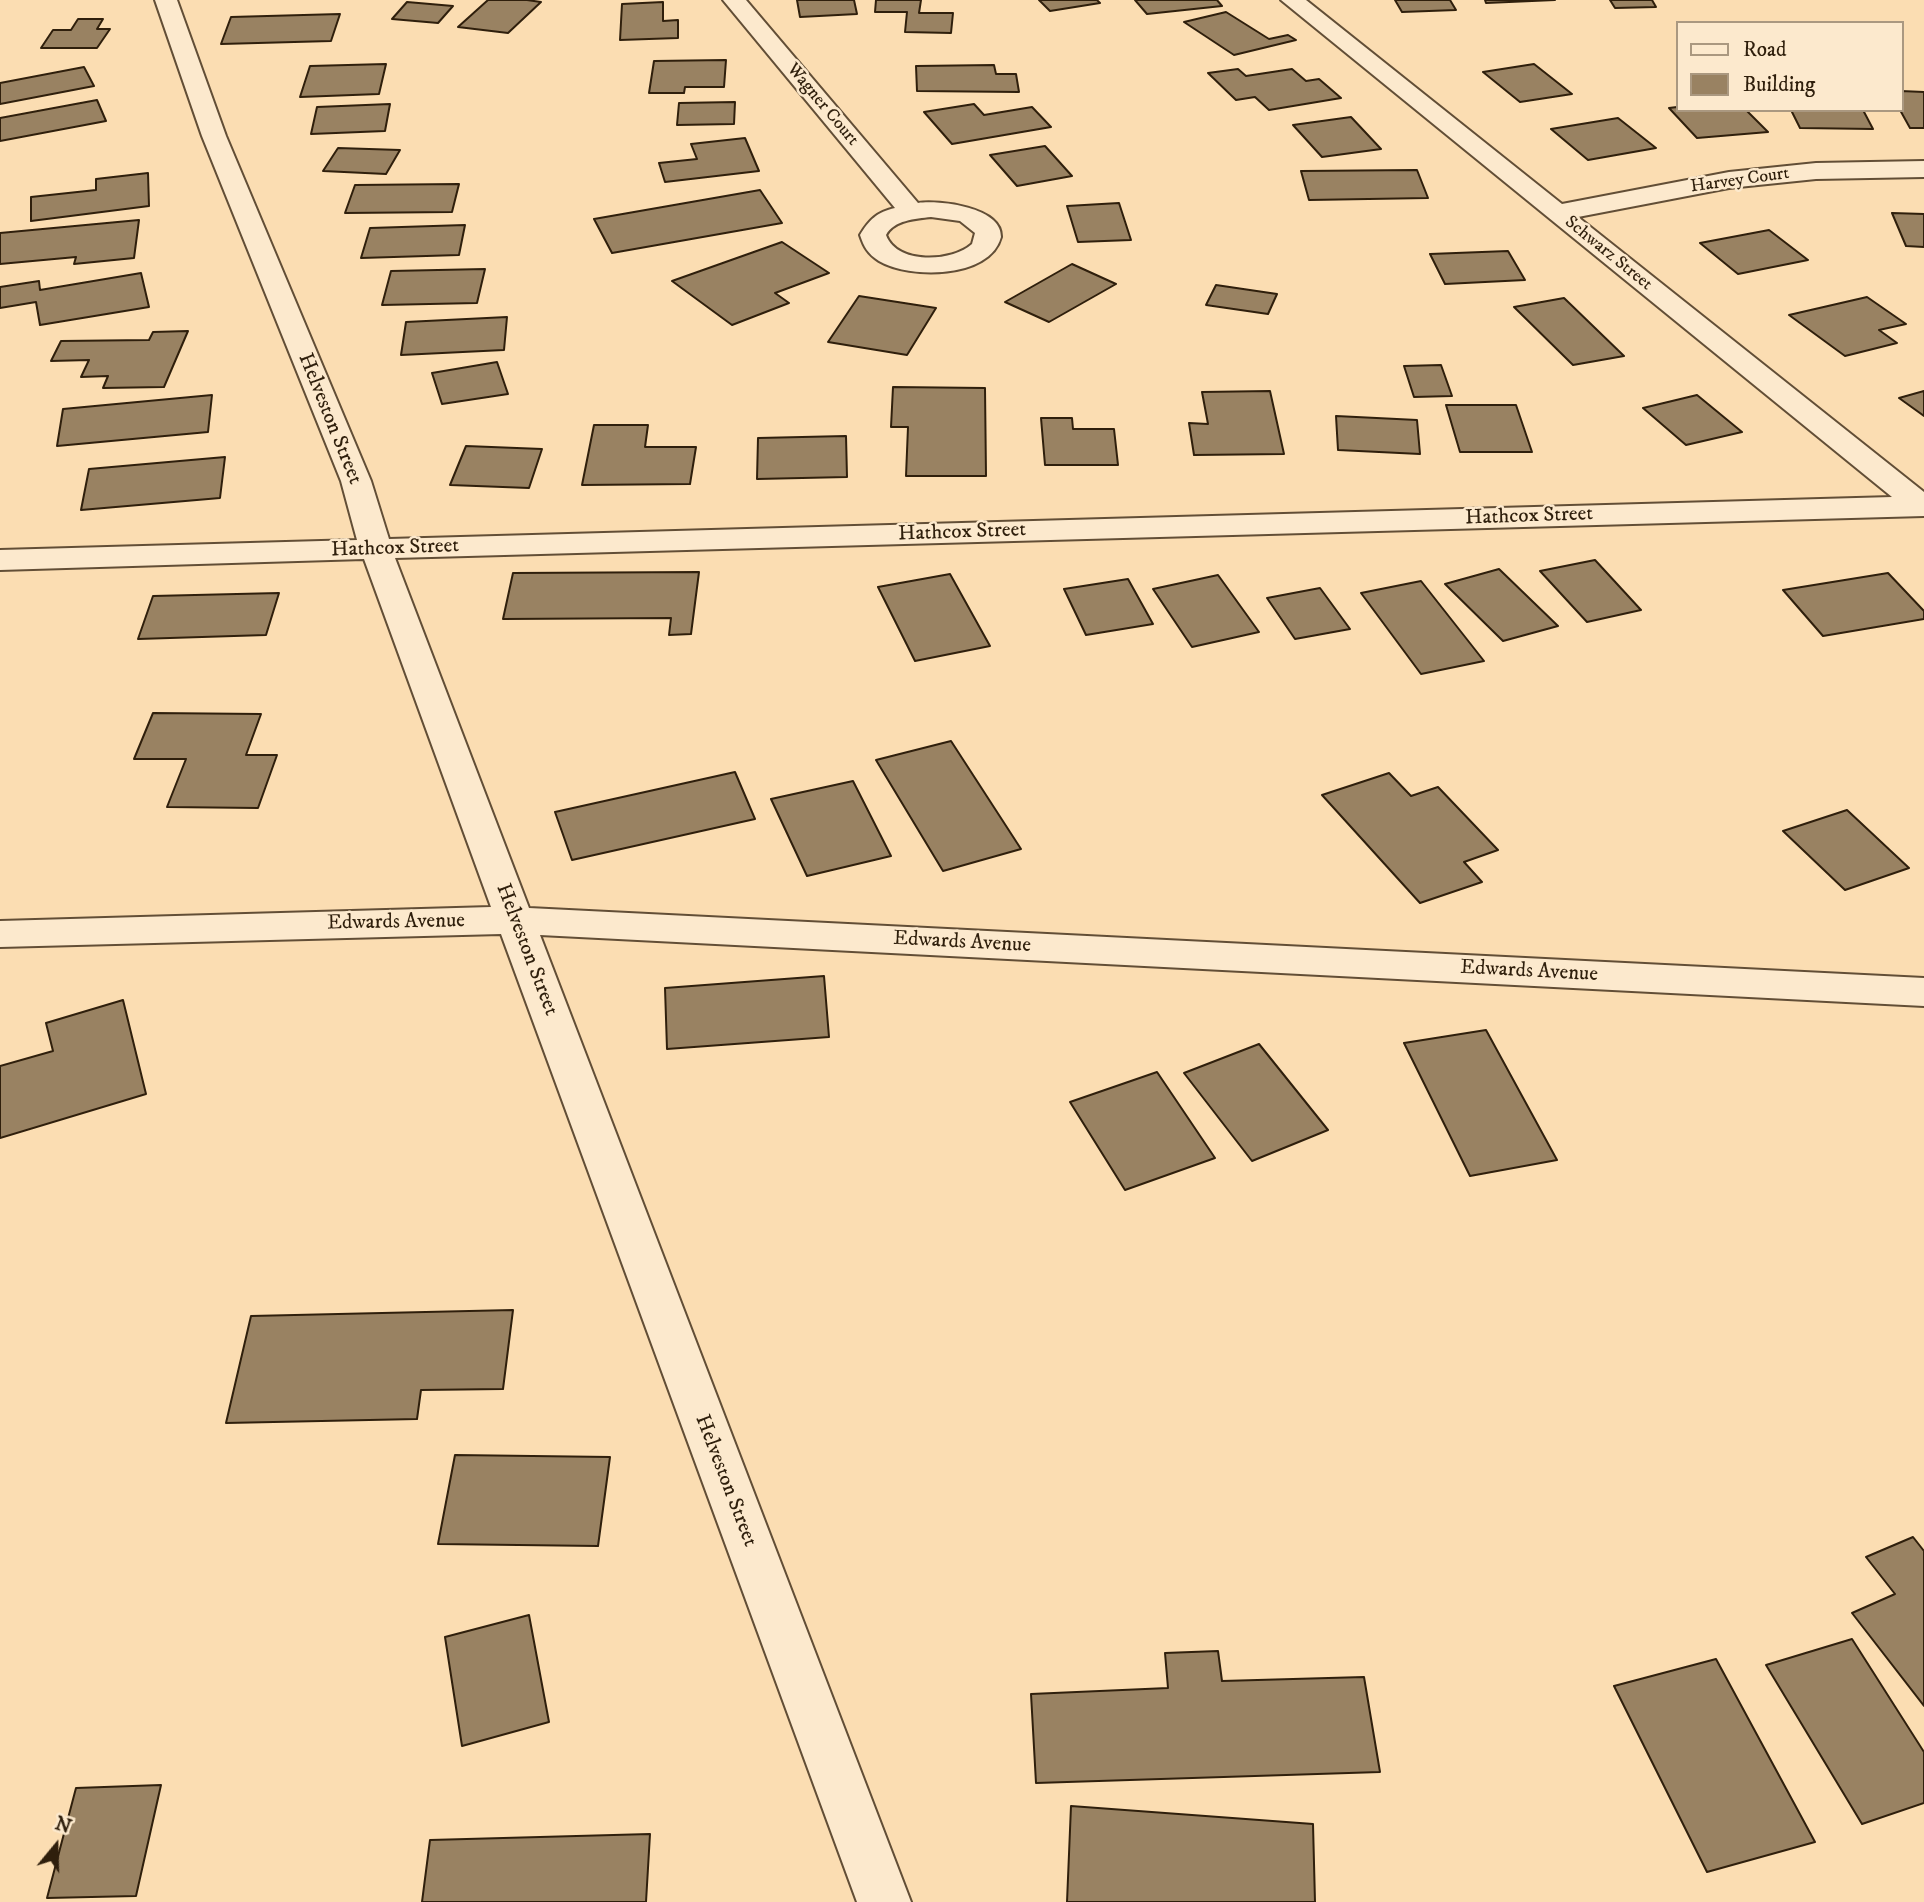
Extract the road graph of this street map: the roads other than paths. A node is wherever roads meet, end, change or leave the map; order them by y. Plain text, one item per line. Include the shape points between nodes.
1 (166, 0) edge
2 (734, 0) edge
3 (1292, 0) edge
4 (1924, 169) edge
5 (911, 211) dead end
6 (1557, 213) junction
7 (1923, 506) edge
8 (376, 550) junction
9 (0, 560) edge
10 (514, 920) junction
11 (0, 934) edge
12 (1924, 992) edge
13 (884, 1902) edge

1 - 8 street, Helveston Street via 214,136 356,481
2 - 5 street, Wagner Court
3 - 6 street, Schwarz Street
4 - 6 street, Harvey Court via 1816,171 1729,180
6 - 7 street, Schwarz Street
7 - 8 street, Hathcox Street
8 - 9 street, Hathcox Street
8 - 10 street, Helveston Street
10 - 11 street, Edwards Avenue
10 - 12 street, Edwards Avenue
10 - 13 street, Helveston Street

